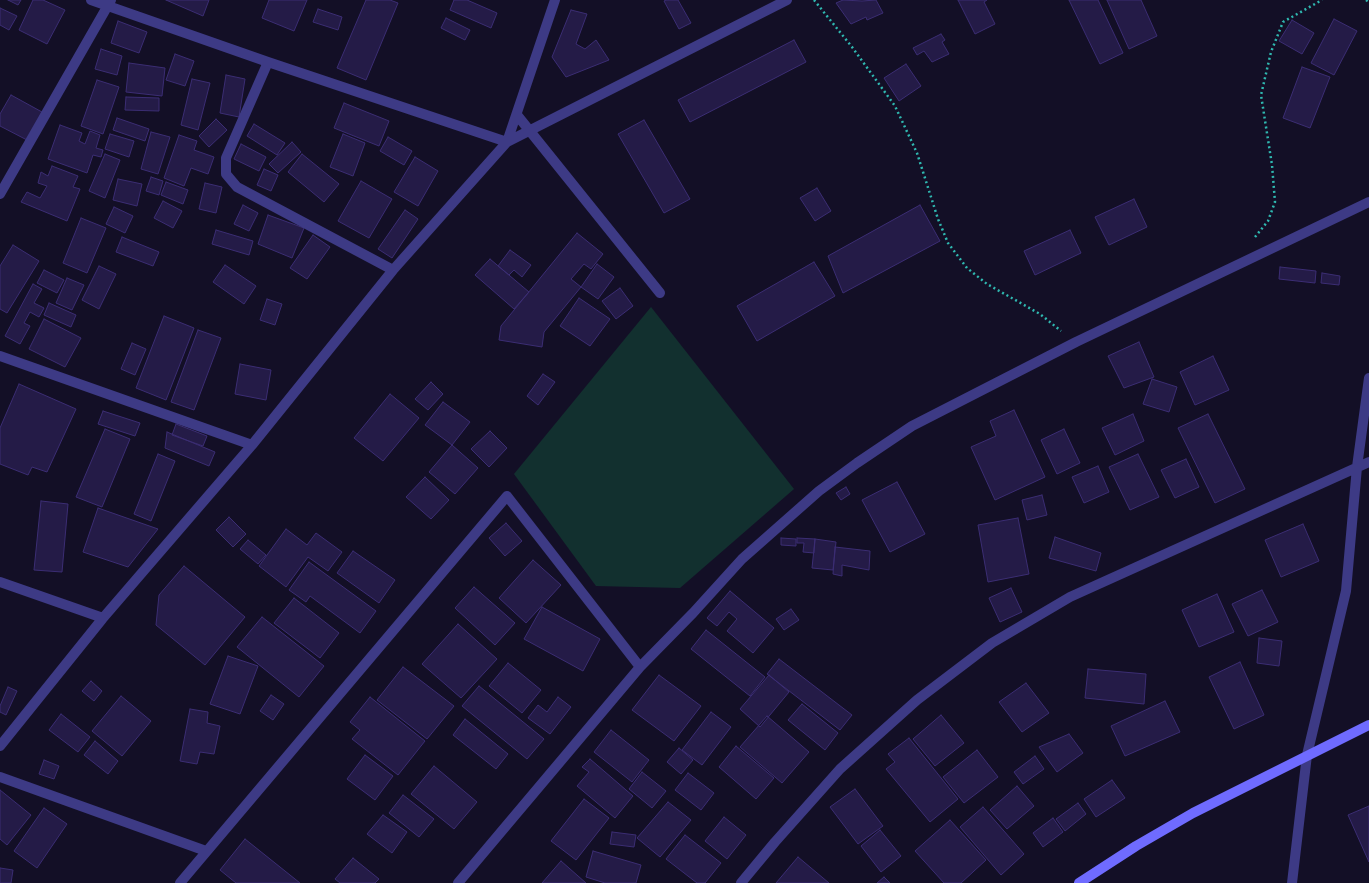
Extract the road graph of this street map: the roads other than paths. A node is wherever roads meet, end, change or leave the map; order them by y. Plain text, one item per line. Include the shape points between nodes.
1 (91, 0) edge
2 (554, 0) edge
3 (787, 0) edge
4 (109, 3) edge
5 (268, 62) junction
6 (517, 115) junction
7 (529, 131) junction
8 (507, 142) junction
9 (0, 173) edge
10 (10, 177) junction
11 (0, 194) edge
12 (1369, 202) edge
13 (393, 270) junction
14 (660, 293) dead end
15 (0, 356) edge
16 (1369, 378) edge
17 (252, 445) junction
18 (1369, 462) edge
19 (1358, 467) junction
20 (0, 582) edge
21 (103, 618) junction
22 (640, 667) junction
23 (1369, 725) edge
24 (0, 746) edge
25 (1307, 755) junction
26 (0, 777) edge
27 (206, 850) junction
28 (180, 883) edge
29 (458, 883) edge
30 (741, 883) edge
31 (1079, 883) edge
32 (1292, 883) edge

1 - 4 street
2 - 6 street
3 - 7 street
4 - 5 street
4 - 10 street
5 - 8 street
5 - 13 street via 226,158 226,174 237,187
6 - 7 street
6 - 8 street
7 - 8 street
7 - 14 street
8 - 13 street
9 - 10 street
10 - 11 street
12 - 22 street via 1076,342 912,426 819,491 742,559
13 - 17 street
15 - 17 street
16 - 19 street
17 - 21 street
18 - 19 street
19 - 25 street via 1346,591
19 - 30 street via 1070,597 992,643 917,700 840,769
20 - 21 street
21 - 24 street
22 - 27 street via 507,496
22 - 29 street
23 - 25 street
25 - 31 street via 1193,813
25 - 32 street
26 - 27 street
27 - 28 street

